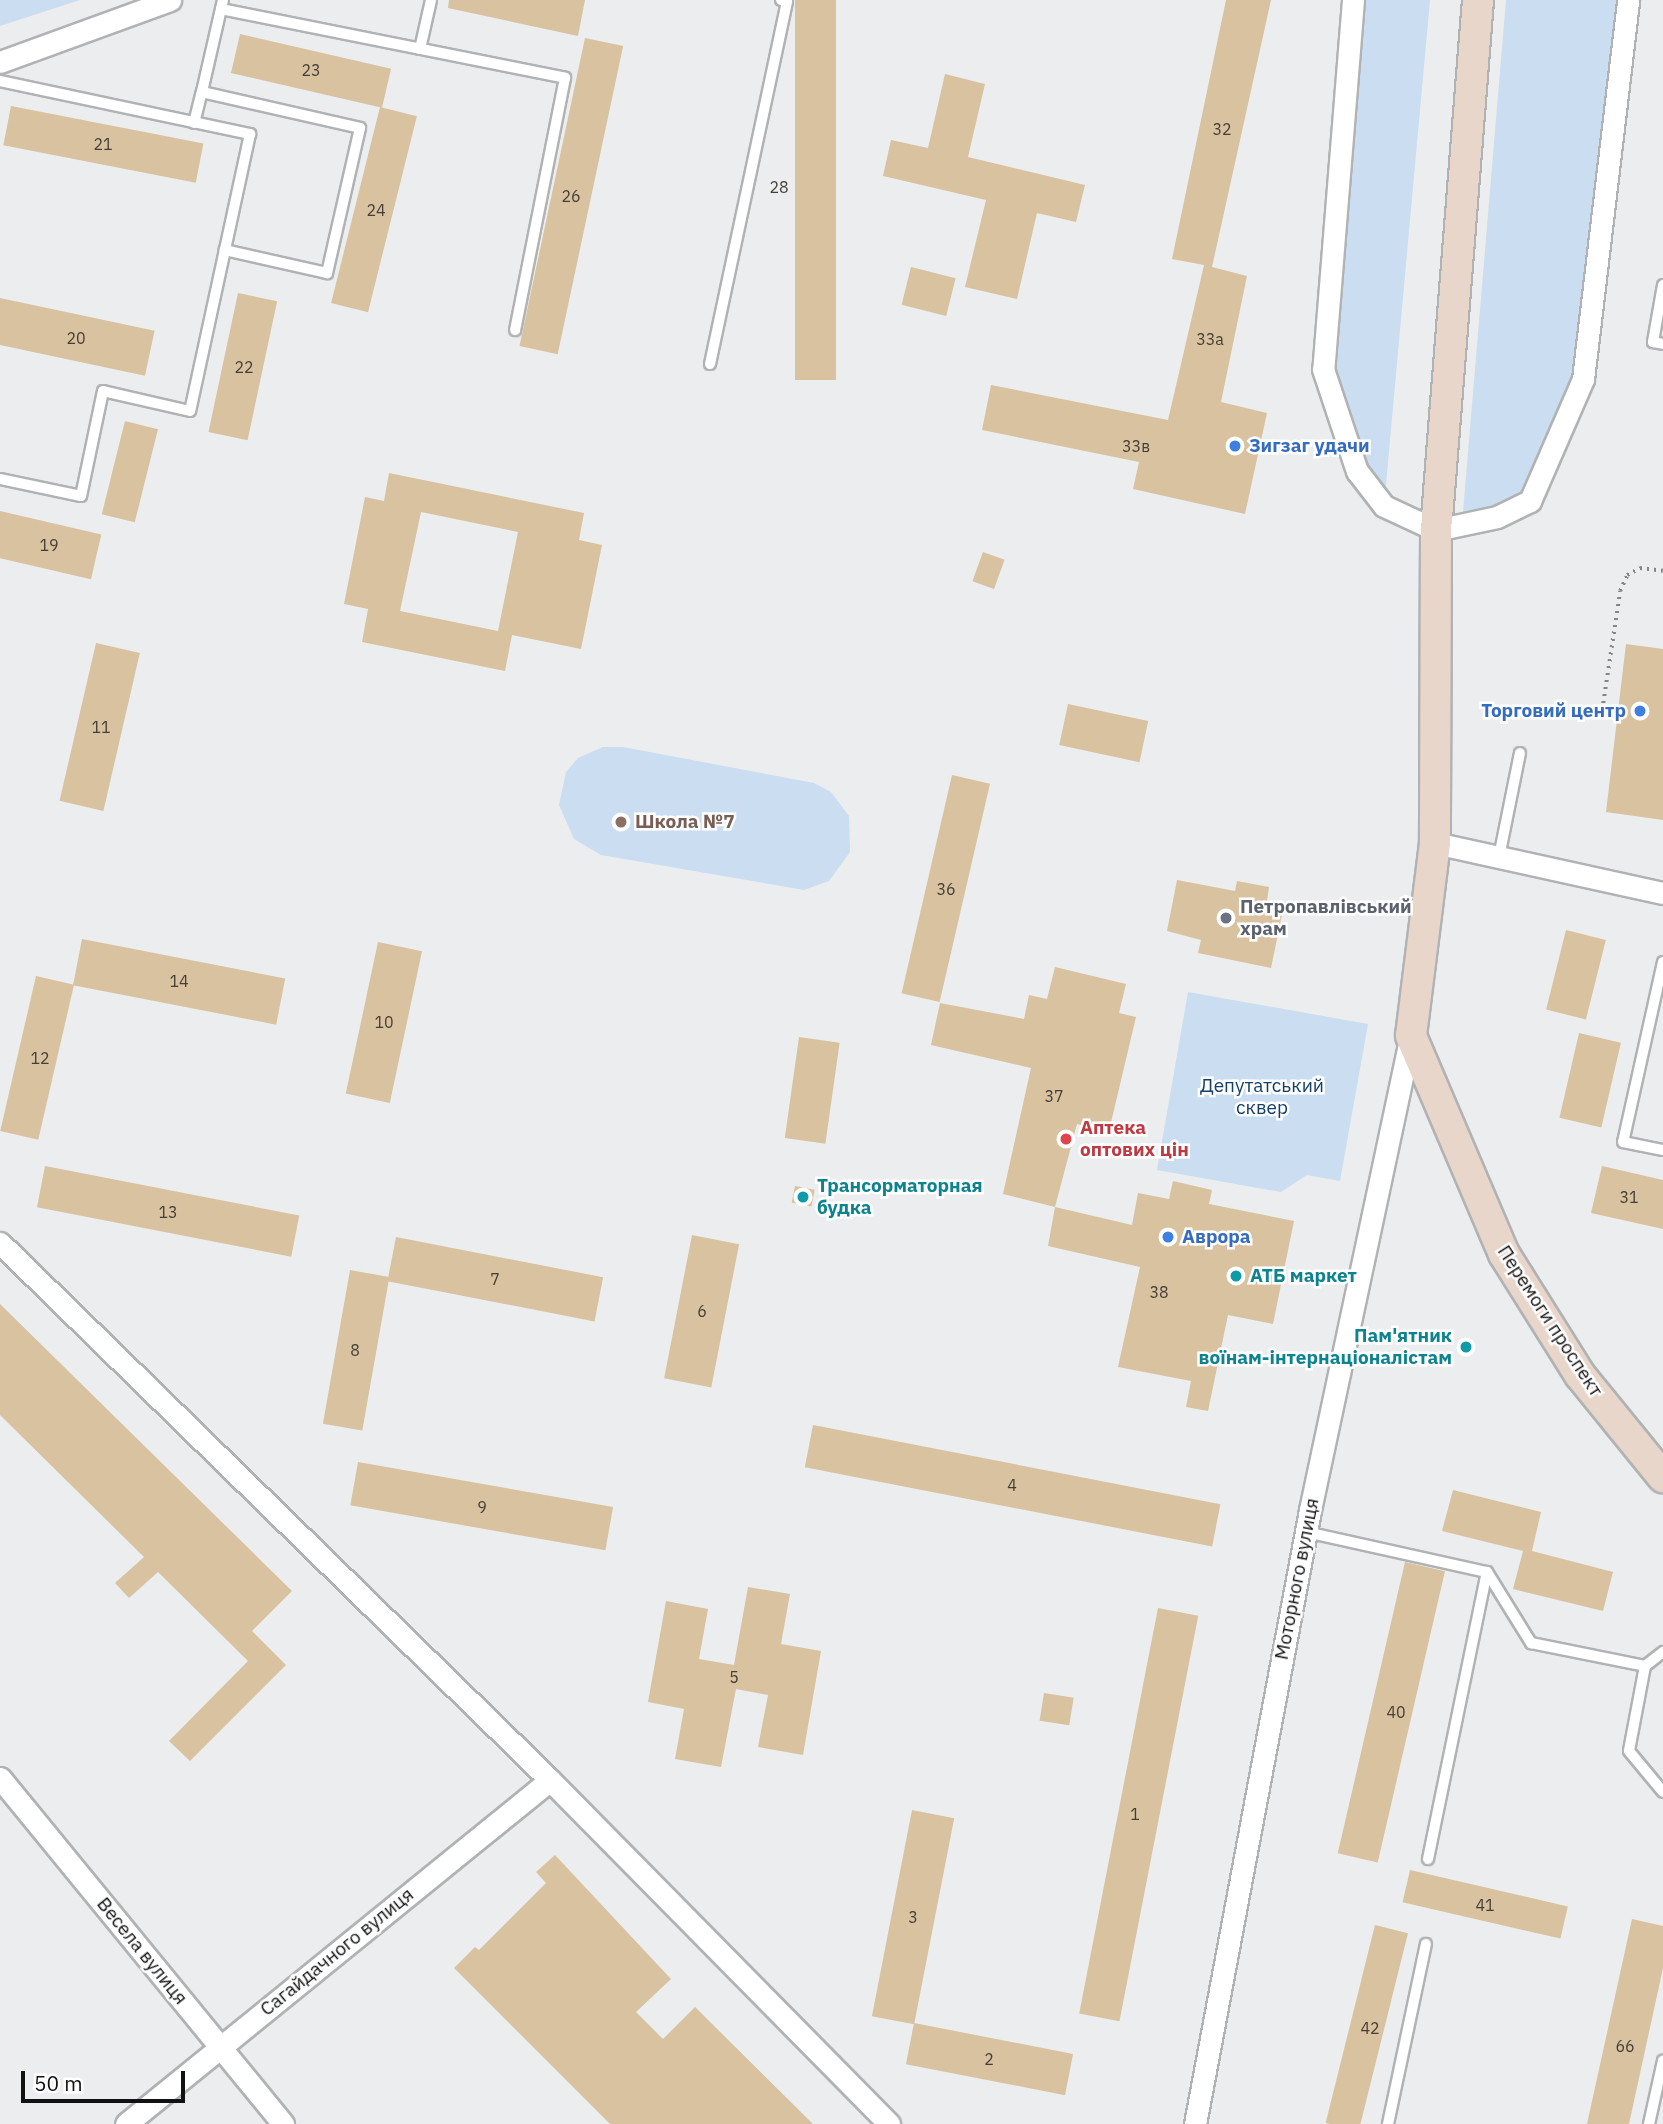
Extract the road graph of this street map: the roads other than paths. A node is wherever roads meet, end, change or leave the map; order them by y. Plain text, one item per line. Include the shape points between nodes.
1 (170, 0) edge
2 (431, 0) edge
3 (781, 0) edge
4 (1353, 0) edge
5 (1478, 0) edge
6 (1628, 0) edge
7 (222, 5) edge
8 (420, 49) junction
9 (0, 62) edge
10 (0, 81) edge
11 (202, 92) junction
12 (194, 123) junction
13 (225, 250) junction
14 (1663, 285) edge
15 (515, 330) dead end
16 (1663, 344) edge
17 (710, 364) dead end
18 (0, 479) edge
19 (1436, 530) junction
20 (1520, 753) dead end
21 (1435, 843) junction
22 (1499, 857) junction
23 (1663, 893) edge
24 (1663, 962) edge
25 (1411, 1035) junction
26 (1663, 1150) edge
27 (0, 1243) edge
28 (1663, 1477) edge
29 (1306, 1532) junction
30 (1488, 1572) junction
31 (1663, 1653) edge
32 (1645, 1666) junction
33 (0, 1778) edge
34 (550, 1780) junction
35 (1663, 1792) edge
36 (1427, 1859) dead end
37 (1426, 1944) dead end
38 (220, 2046) junction
39 (1663, 2061) edge
40 (126, 2124) edge
41 (283, 2124) edge
42 (889, 2124) edge
43 (1195, 2124) edge
44 (1388, 2124) edge
45 (1650, 2124) edge

1 - 9 street
2 - 8 lane
3 - 17 lane via 787,1
4 - 19 street via 1324,369 1357,471 1384,506
5 - 19 street
6 - 19 street via 1583,379 1530,501 1497,517
7 - 8 lane
7 - 11 lane
8 - 15 lane via 565,78
10 - 12 lane
11 - 12 lane
11 - 13 lane via 360,128 327,273
12 - 13 lane via 250,134
13 - 18 lane via 190,411 103,391 81,496
14 - 16 lane via 1653,342
19 - 21 street
20 - 22 lane
21 - 22 street
21 - 25 street
22 - 23 street
24 - 26 lane via 1623,1142
25 - 28 street, Перемоги проспект via 1504,1254 1580,1375
25 - 29 street, Моторного вулиця
27 - 34 street
29 - 30 lane
29 - 43 street, Моторного вулиця
30 - 32 lane via 1531,1643
30 - 36 lane
31 - 32 lane
32 - 35 lane via 1629,1751
33 - 38 street, Весела вулиця
34 - 38 street, Сагайдачного вулиця
34 - 42 street
37 - 44 lane
38 - 40 street, Сагайдачного вулиця
38 - 41 street, Весела вулиця
39 - 45 lane

